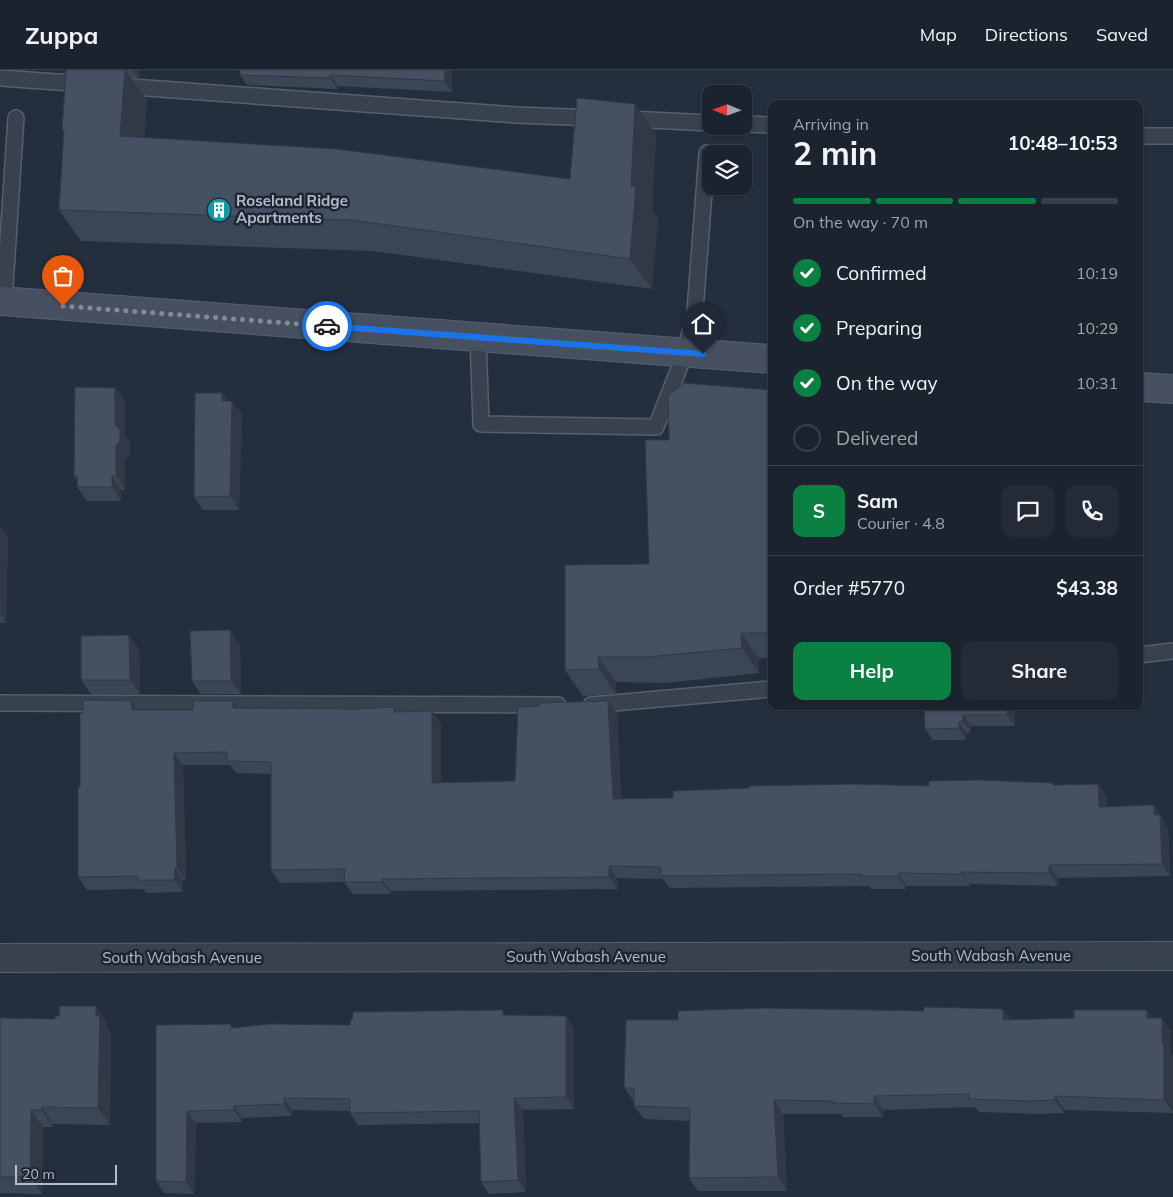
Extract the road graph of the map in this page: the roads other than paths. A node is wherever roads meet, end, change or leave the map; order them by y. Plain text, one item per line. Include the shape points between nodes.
1 (0, 78) edge
2 (16, 118) dead end
3 (702, 123) edge
4 (752, 124) edge
5 (768, 125) edge
6 (1143, 136) edge
7 (1173, 136) edge
8 (704, 195) edge
9 (2, 301) edge
10 (478, 337) junction
11 (686, 352) junction
12 (768, 359) edge
13 (1143, 387) edge
14 (1173, 389) edge
15 (1173, 652) edge
16 (1143, 655) edge
17 (768, 688) edge
18 (0, 704) edge
19 (1173, 956) edge
20 (0, 958) edge

1 - 3 lane via 516,115
2 - 9 lane
4 - 5 lane
6 - 7 lane
8 - 11 lane via 695,311
9 - 10 main road
10 - 11 main road
10 - 11 lane via 481,424 656,427
11 - 12 main road
13 - 14 main road
15 - 16 lane
17 - 18 lane via 604,705
19 - 20 street, South Wabash Avenue

